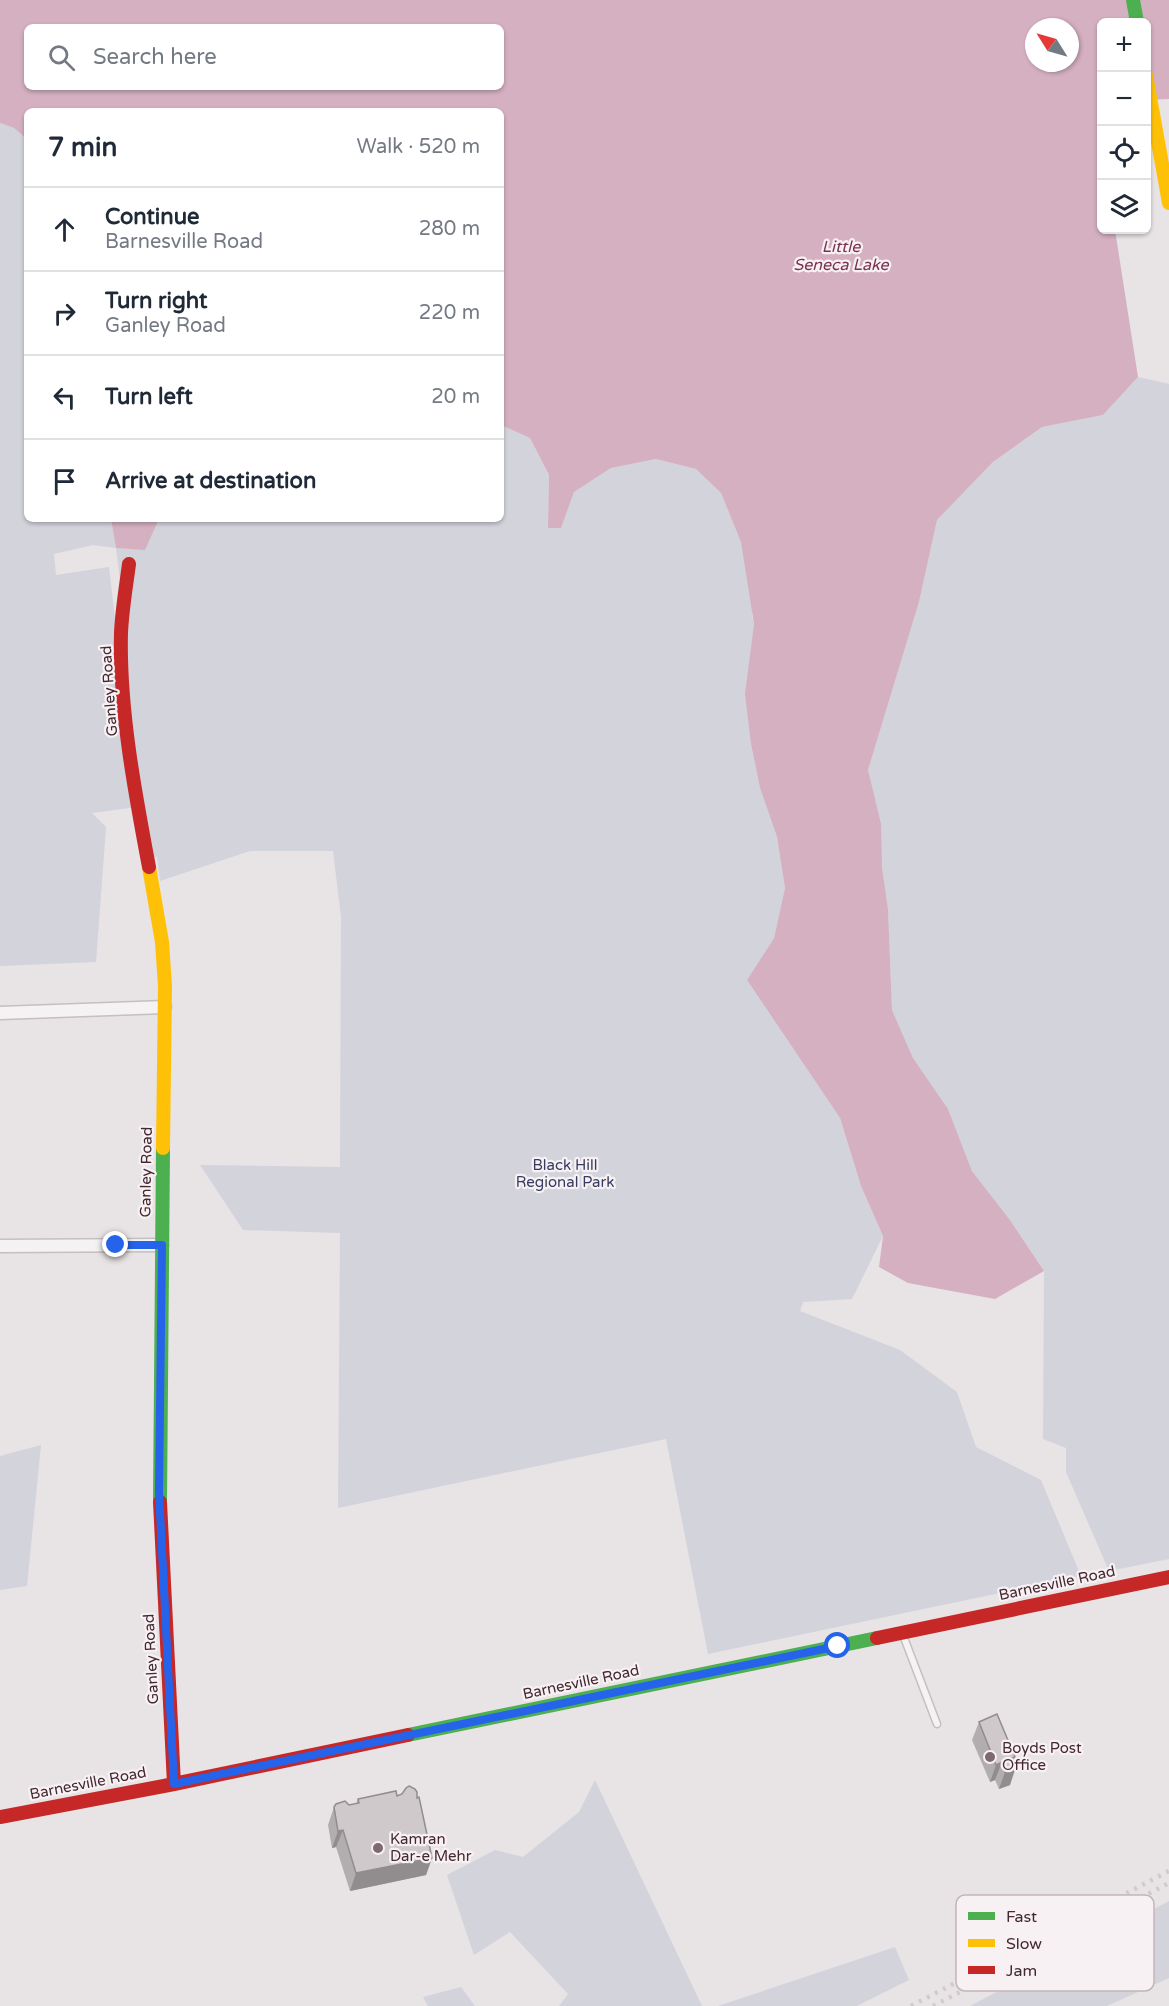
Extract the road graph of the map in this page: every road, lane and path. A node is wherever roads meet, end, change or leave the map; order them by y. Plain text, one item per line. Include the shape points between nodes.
1 (1133, 0) edge
2 (1136, 18) edge
3 (1151, 102) edge
4 (1169, 203) edge
5 (129, 564) dead end
6 (165, 1007) junction
7 (0, 1013) edge
8 (162, 1245) junction
9 (0, 1246) edge
10 (1169, 1577) edge
11 (902, 1632) junction
12 (937, 1724) dead end
13 (174, 1784) junction
14 (0, 1817) edge

1 - 2 main road
3 - 4 main road
5 - 6 main road, Ganley Road via 121,632 123,686 135,791 162,942
6 - 7 street
6 - 8 main road, Ganley Road
8 - 9 street
8 - 13 main road, Ganley Road via 159,1492
10 - 11 main road, Barnesville Road
11 - 12 lane
11 - 13 main road, Barnesville Road
13 - 14 main road, Barnesville Road

